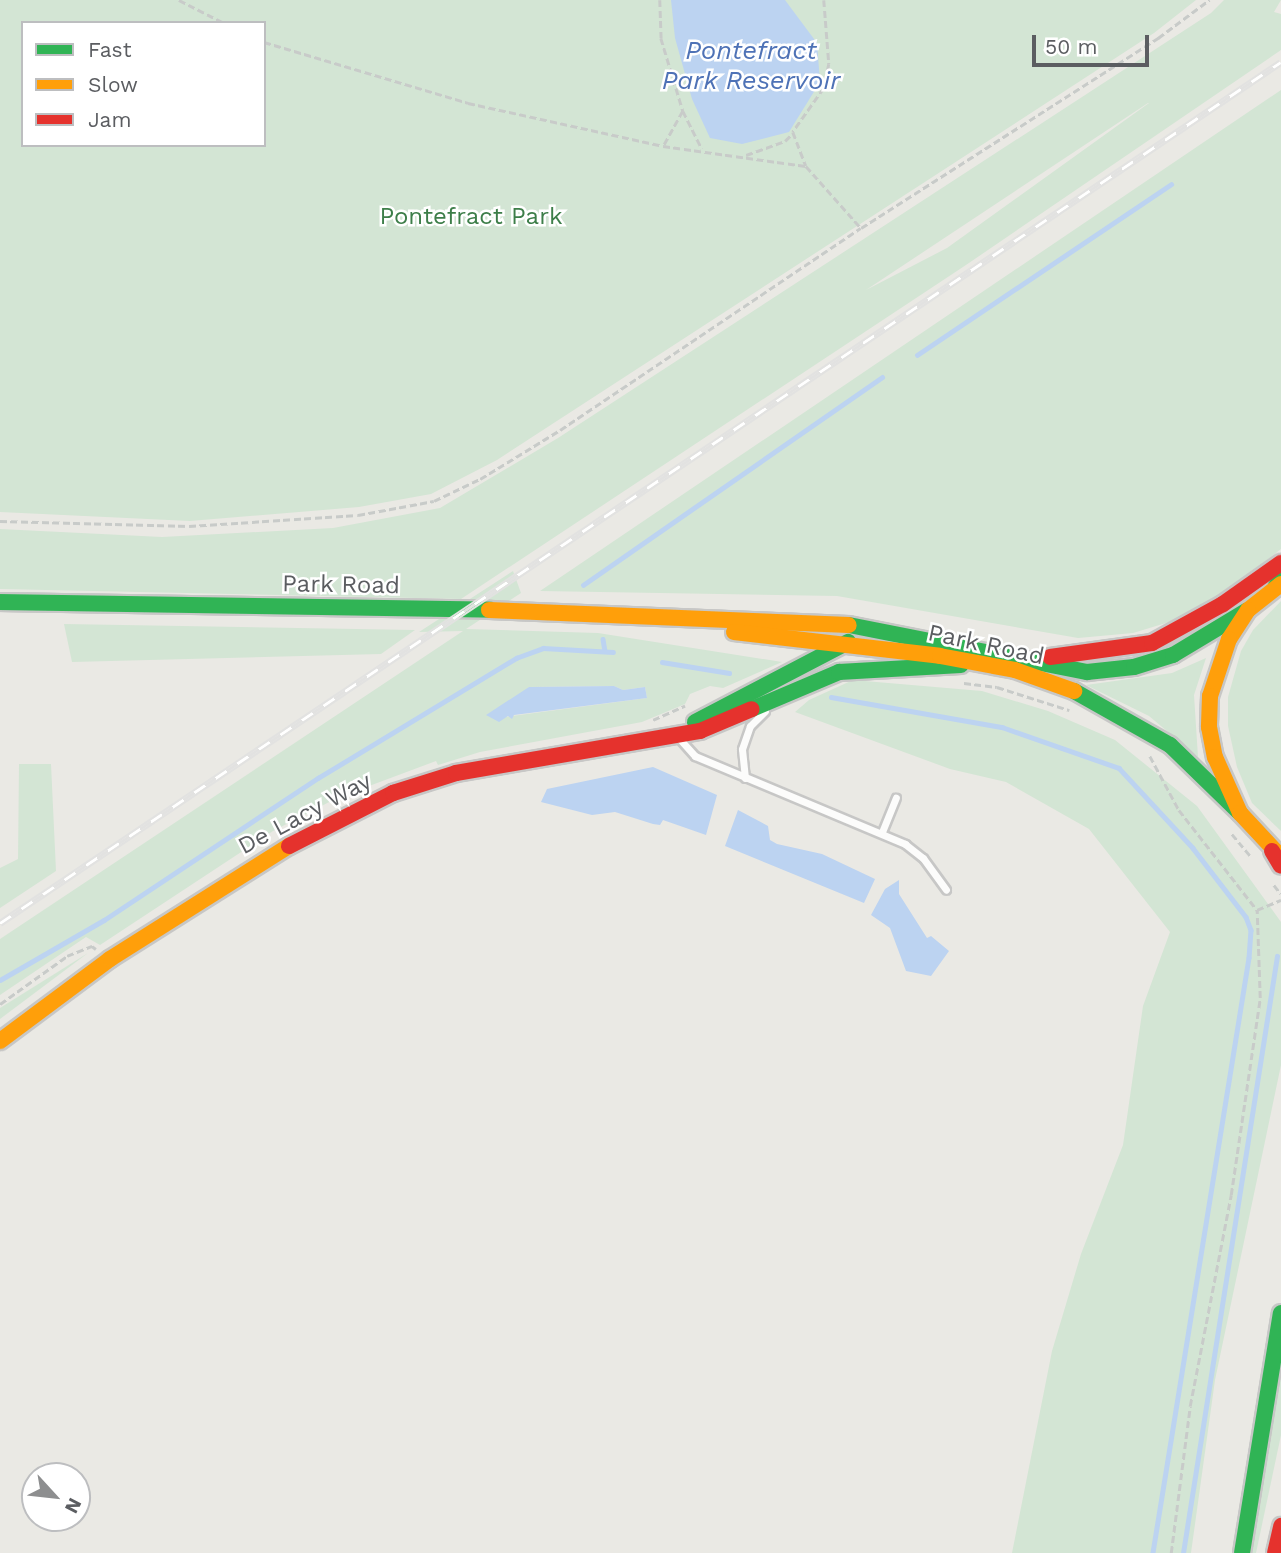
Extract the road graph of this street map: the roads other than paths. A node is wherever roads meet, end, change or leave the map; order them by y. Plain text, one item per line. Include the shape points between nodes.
1 (1281, 563) edge
2 (1279, 584) edge
3 (0, 602) edge
4 (1248, 610) junction
5 (681, 620) junction
6 (871, 626) junction
7 (844, 645) junction
8 (1031, 658) junction
9 (983, 664) junction
10 (779, 699) junction
11 (676, 732) junction
12 (745, 778) junction
13 (896, 798) dead end
14 (1240, 813) junction
15 (882, 832) junction
16 (1276, 854) edge
17 (1281, 866) edge
18 (946, 890) dead end
19 (0, 1041) edge
20 (1281, 1313) edge
21 (1281, 1526) edge
22 (1242, 1553) edge
23 (1275, 1553) edge

1 - 8 main road via 1213,610 1152,643
2 - 4 main road
3 - 5 main road, Park Road via 565,611
4 - 8 main road, Park Road via 1192,647 1134,667 1087,672
4 - 14 main road via 1217,666 1209,727 1215,757
5 - 6 main road, Park Road
5 - 7 main road, Park Road via 701,628
6 - 7 main road, De Lacy Way
6 - 8 main road, Park Road
7 - 9 main road, Park Road
7 - 11 main road, De Lacy Way
9 - 10 main road, De Lacy Way via 839,672
9 - 14 main road, Park Road via 1066,687 1152,732 1190,762
10 - 11 main road, De Lacy Way via 700,731
10 - 12 lane via 751,726 742,749
11 - 12 lane via 688,753
11 - 19 main road, De Lacy Way via 456,773 393,793 301,837 110,959
12 - 15 lane
13 - 15 lane
14 - 16 main road
15 - 18 lane via 923,858
16 - 17 main road
20 - 22 main road
21 - 23 main road

